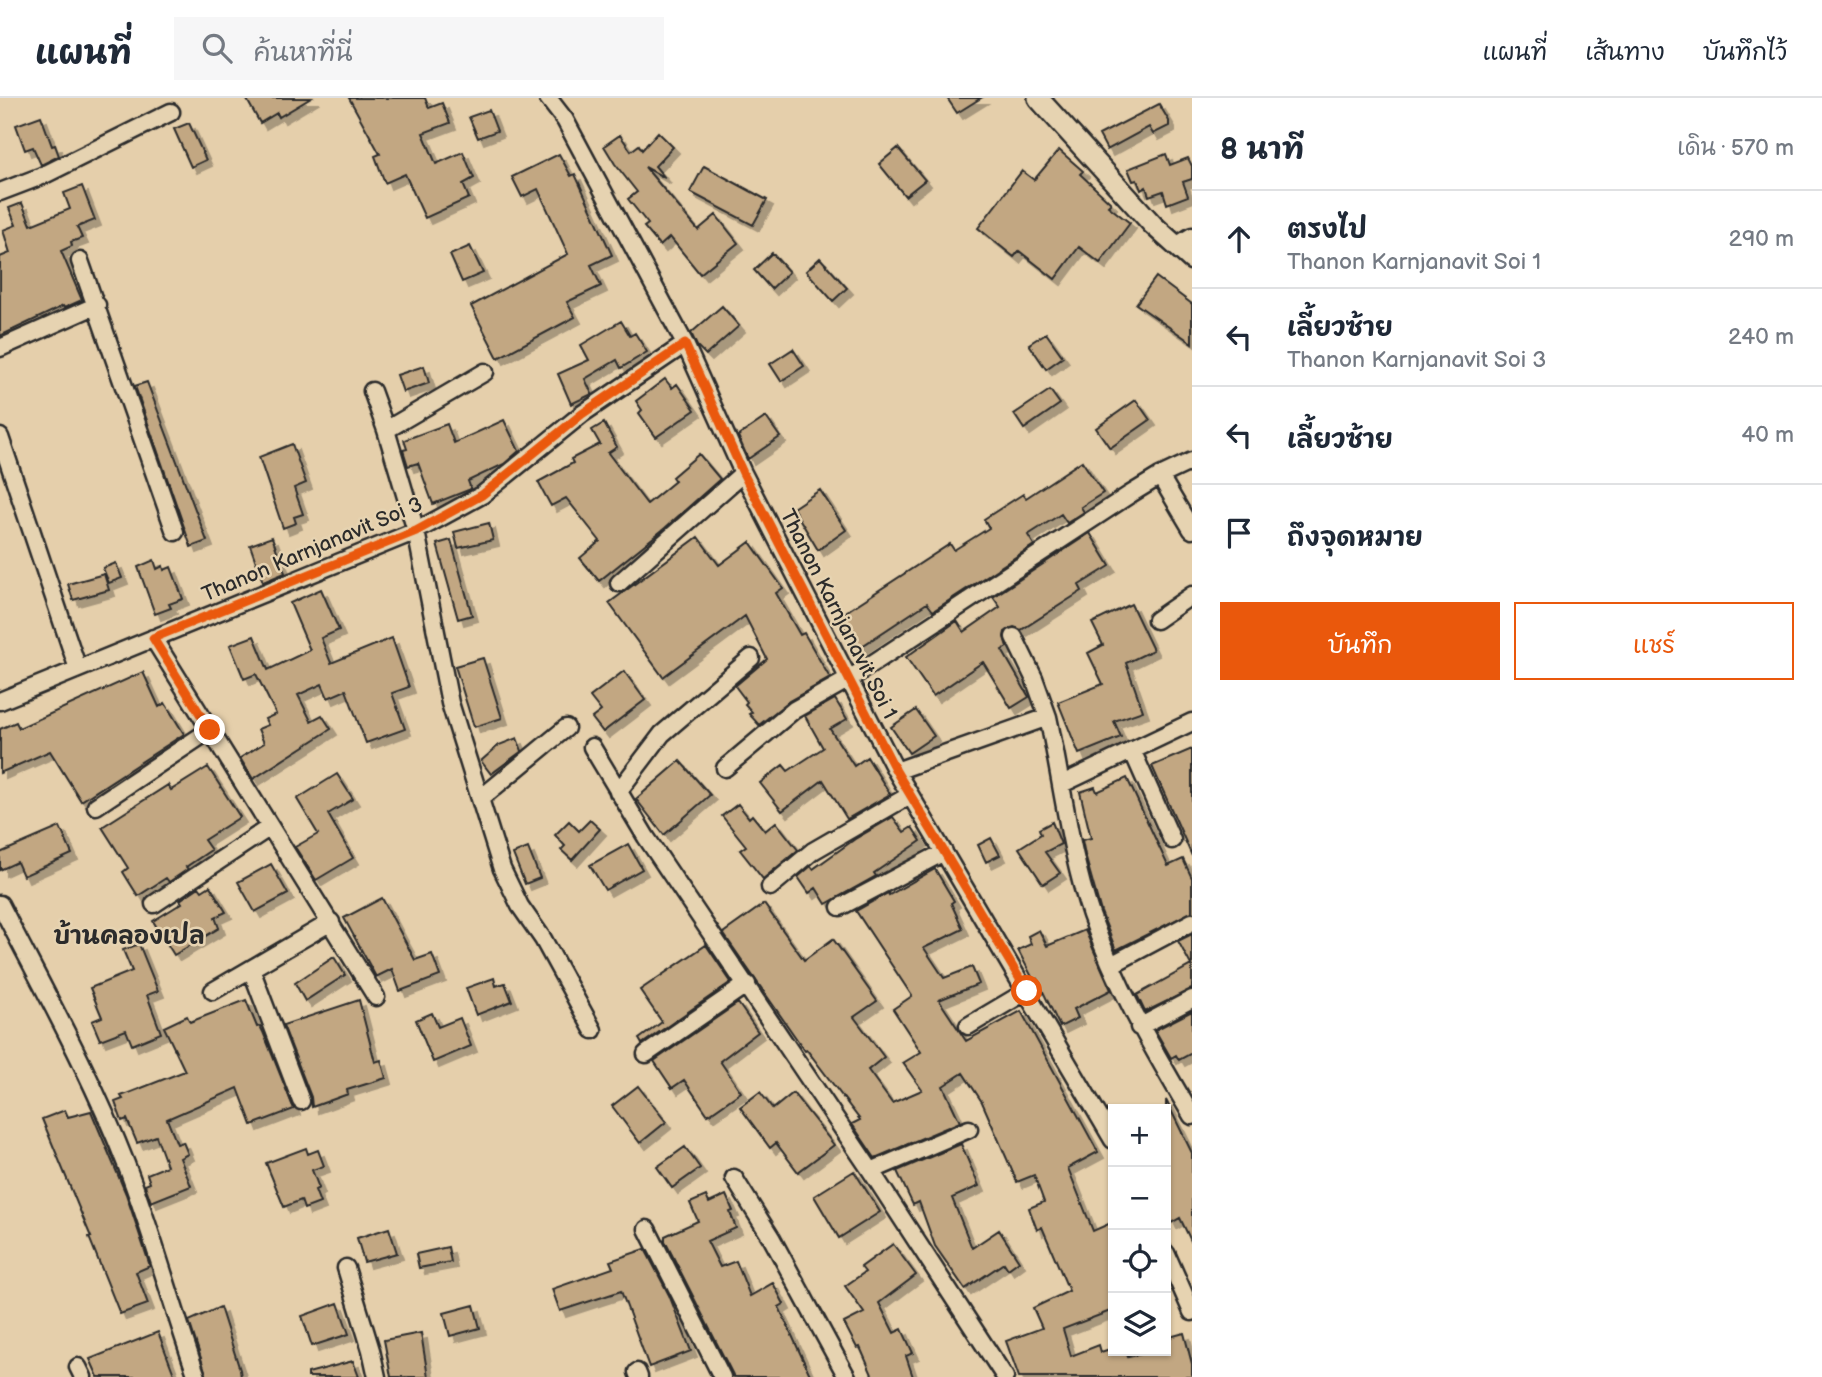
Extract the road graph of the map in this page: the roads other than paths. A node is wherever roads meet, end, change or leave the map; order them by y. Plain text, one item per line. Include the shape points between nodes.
1 (548, 98) edge
2 (1038, 98) edge
3 (171, 112) dead end
4 (0, 192) edge
5 (1184, 241) edge
6 (1192, 260) edge
7 (80, 261) dead end
8 (97, 305) junction
9 (685, 344) junction
10 (0, 348) edge
11 (485, 372) dead end
12 (372, 391) dead end
13 (386, 429) junction
14 (0, 438) edge
15 (1192, 461) edge
16 (743, 473) junction
17 (1160, 476) junction
18 (1192, 530) edge
19 (416, 531) junction
20 (175, 532) dead end
21 (619, 583) dead end
22 (1192, 595) edge
23 (1156, 620) dead end
24 (1014, 637) dead end
25 (153, 638) junction
26 (751, 658) dead end
27 (78, 669) junction
28 (849, 679) junction
29 (0, 701) edge
30 (1048, 716) junction
31 (1192, 722) edge
32 (566, 728) dead end
33 (210, 730) junction
34 (592, 747) dead end
35 (1132, 750) junction
36 (725, 768) dead end
37 (896, 771) junction
38 (1062, 784) junction
39 (618, 792) junction
40 (910, 795) junction
41 (480, 799) junction
42 (96, 806) dead end
43 (270, 827) junction
44 (1172, 840) dead end
45 (944, 852) junction
46 (770, 887) dead end
47 (0, 904) edge
48 (154, 904) dead end
49 (840, 907) dead end
50 (331, 922) junction
51 (1192, 922) edge
52 (5, 924) edge
53 (1111, 965) junction
54 (251, 969) junction
55 (747, 984) junction
56 (213, 990) dead end
57 (1027, 991) junction
58 (376, 997) dead end
59 (1192, 999) edge
60 (968, 1026) dead end
61 (1139, 1027) junction
62 (593, 1030) dead end
63 (646, 1054) dead end
64 (301, 1101) dead end
65 (1192, 1116) edge
66 (969, 1129) dead end
67 (1108, 1131) edge
68 (871, 1171) junction
69 (734, 1178) dead end
70 (647, 1228) dead end
71 (1171, 1264) edge
72 (345, 1268) dead end
73 (1192, 1311) edge
74 (197, 1377) edge
75 (377, 1377) edge
76 (722, 1377) edge
77 (847, 1377) edge
78 (1005, 1377) edge

1 - 9 street, Thanon Karnjanavit Soi 1 via 565,120
2 - 5 street via 1129,199
3 - 4 street
5 - 6 street
7 - 8 street
8 - 10 street
8 - 20 street
9 - 16 street, Thanon Karnjanavit Soi 1
9 - 19 street, Thanon Karnjanavit Soi 3 via 582,414 482,495
11 - 13 street
12 - 13 street
13 - 19 street
14 - 27 street
15 - 17 street
16 - 21 street
16 - 28 street, Thanon Karnjanavit Soi 1
17 - 18 street
17 - 28 street
19 - 25 street, Thanon Karnjanavit Soi 3
19 - 41 street via 450,703
22 - 23 street
24 - 30 street
25 - 27 street, Thanon Karnjanavit Soi 3
25 - 33 street
26 - 39 street via 662,734
27 - 29 street, Thanon Karnjanavit Soi 3
28 - 36 street via 794,710
28 - 37 street, Thanon Karnjanavit Soi 1
30 - 37 street
30 - 38 street
31 - 35 street
32 - 41 street
33 - 42 street
33 - 43 street
34 - 39 street
35 - 38 street
35 - 44 street
37 - 40 street, Thanon Karnjanavit Soi 1
38 - 53 street via 1085,893
39 - 55 street
40 - 45 street, Thanon Karnjanavit Soi 1
40 - 46 street via 813,851
41 - 62 street via 509,887
43 - 48 street
43 - 50 street
45 - 49 street
45 - 57 street, Thanon Karnjanavit Soi 1
47 - 52 street
50 - 54 street
50 - 58 street
51 - 53 street
52 - 74 street via 96,1092 152,1234
53 - 61 street
54 - 56 street
54 - 64 street
55 - 63 street
55 - 68 street
57 - 60 street
57 - 67 street, Thanon Karnjanavit Soi 1
59 - 61 street
61 - 65 street
66 - 68 street
68 - 78 street
69 - 77 street
70 - 76 street
71 - 73 street
72 - 75 street

